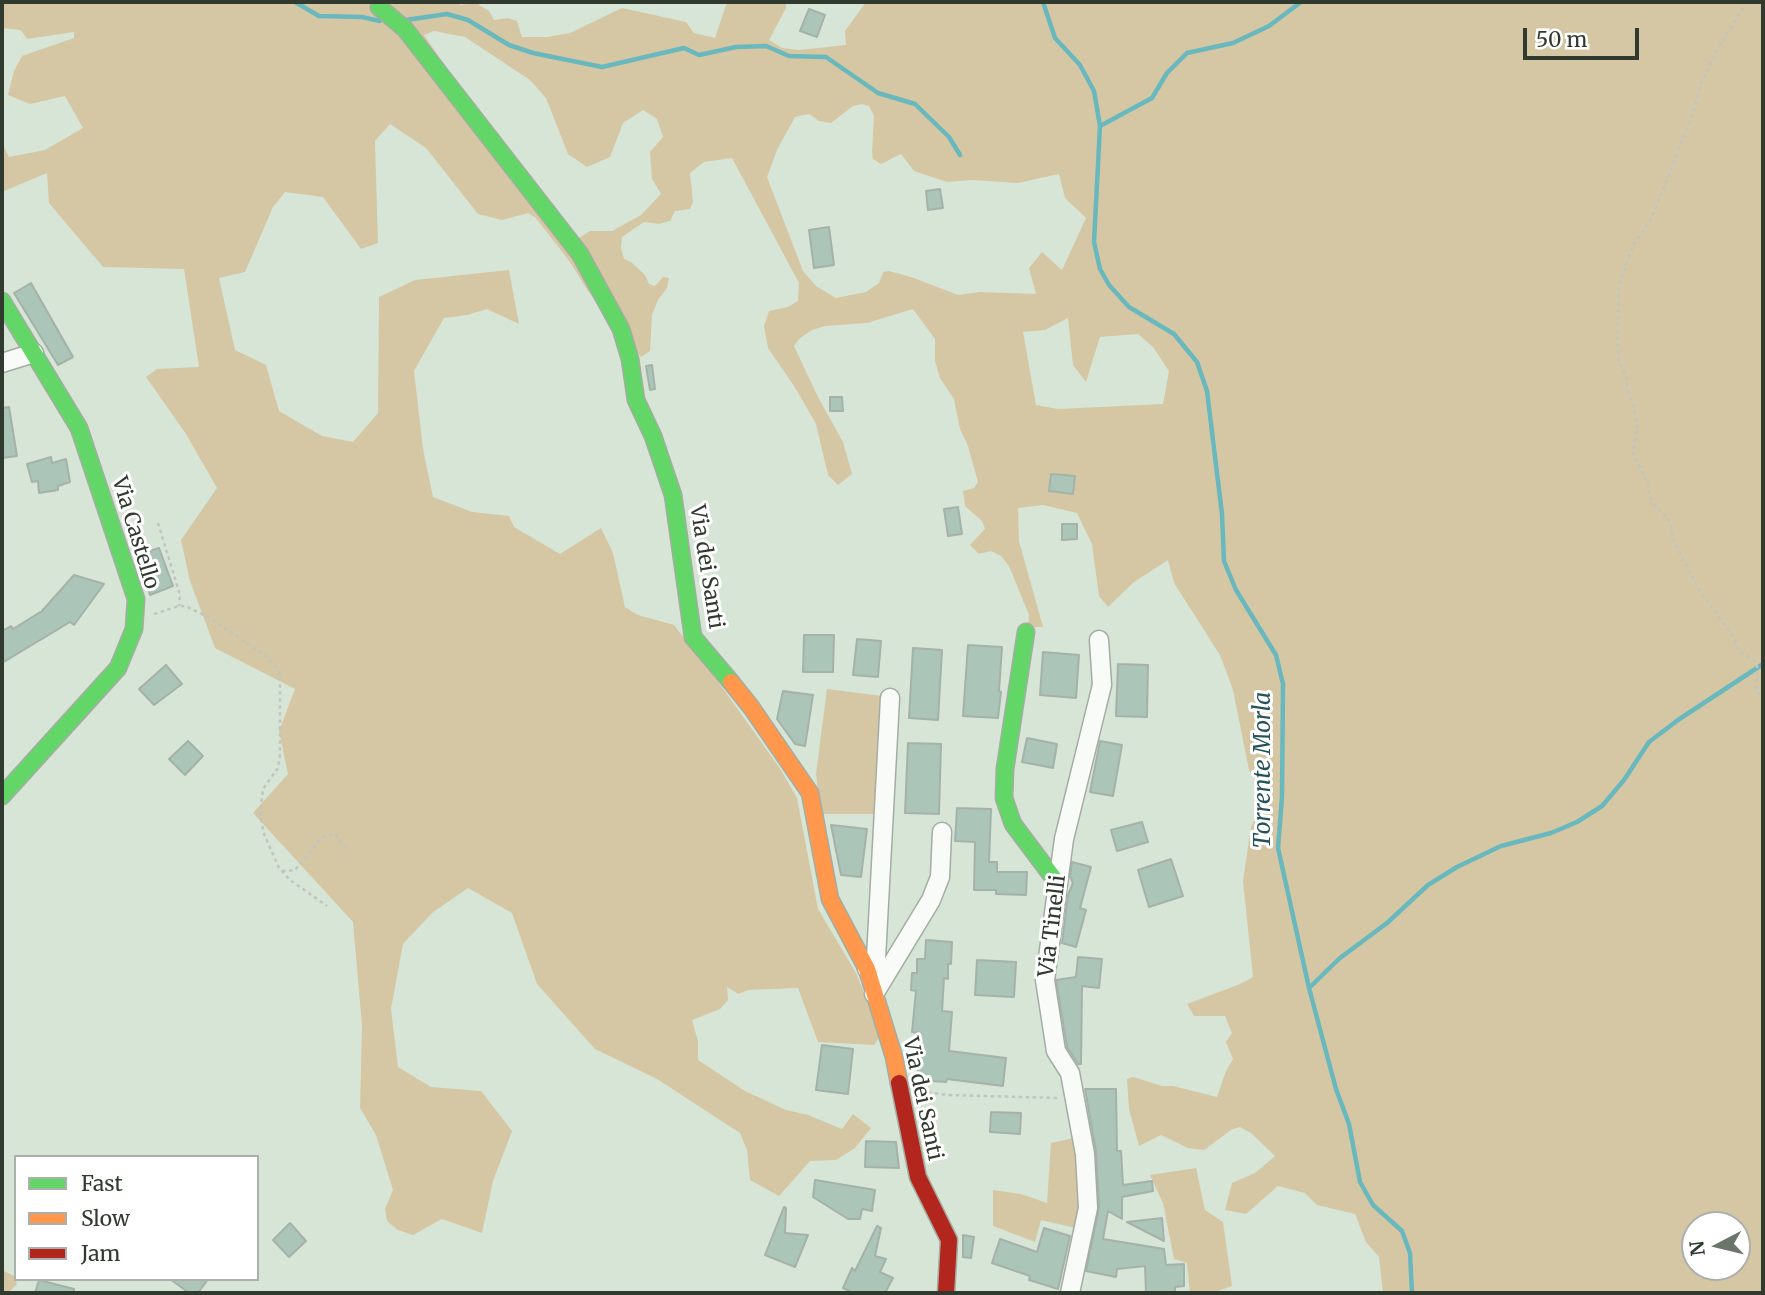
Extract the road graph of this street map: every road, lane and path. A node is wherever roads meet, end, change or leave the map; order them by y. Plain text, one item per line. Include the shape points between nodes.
1 (380, 2) edge
2 (1747, 2) edge
3 (2, 301) edge
4 (34, 353) junction
5 (2, 363) edge
6 (158, 523) dead end
7 (179, 606) junction
8 (134, 621) junction
9 (1026, 632) dead end
10 (1099, 640) dead end
11 (890, 698) dead end
12 (1763, 699) edge
13 (2, 796) edge
14 (942, 832) dead end
15 (350, 852) dead end
16 (282, 871) junction
17 (1058, 884) junction
18 (327, 906) dead end
19 (867, 969) junction
20 (874, 994) junction
21 (901, 1088) junction
22 (1075, 1098) junction
23 (946, 1293) edge
24 (1070, 1293) edge

1 - 19 street, Via dei Santi via 379,7 405,29 580,254 621,329 636,400 673,495 693,637 751,707 810,793 830,900
2 - 12 path via 1701,84 1652,218 1634,243 1619,286 1617,332 1619,361 1628,379 1637,427 1633,453 1648,494 1669,520 1672,539 1699,590 1739,651 1757,666 1756,691
3 - 4 street, Via Castello
4 - 5 street
4 - 8 street, Via Castello via 79,428 136,599
6 - 7 path via 180,595
7 - 8 path
7 - 16 path via 210,618 265,655 279,674 280,755 278,768 264,789 260,814
8 - 13 street, Via Castello via 118,668
9 - 17 street via 1004,798 1013,824
10 - 17 street, Via Tinelli via 1102,685 1064,839
11 - 19 street via 876,958
14 - 20 street via 940,877 931,900
15 - 16 path via 334,833 321,838 295,870
16 - 18 path
17 - 22 street, Via Tinelli via 1045,980 1056,1051 1070,1073
19 - 20 street, Via dei Santi
20 - 21 street, Via dei Santi
21 - 22 path via 947,1095
21 - 23 street, Via dei Santi via 918,1177 949,1240
22 - 24 street, Via Tinelli via 1088,1208

